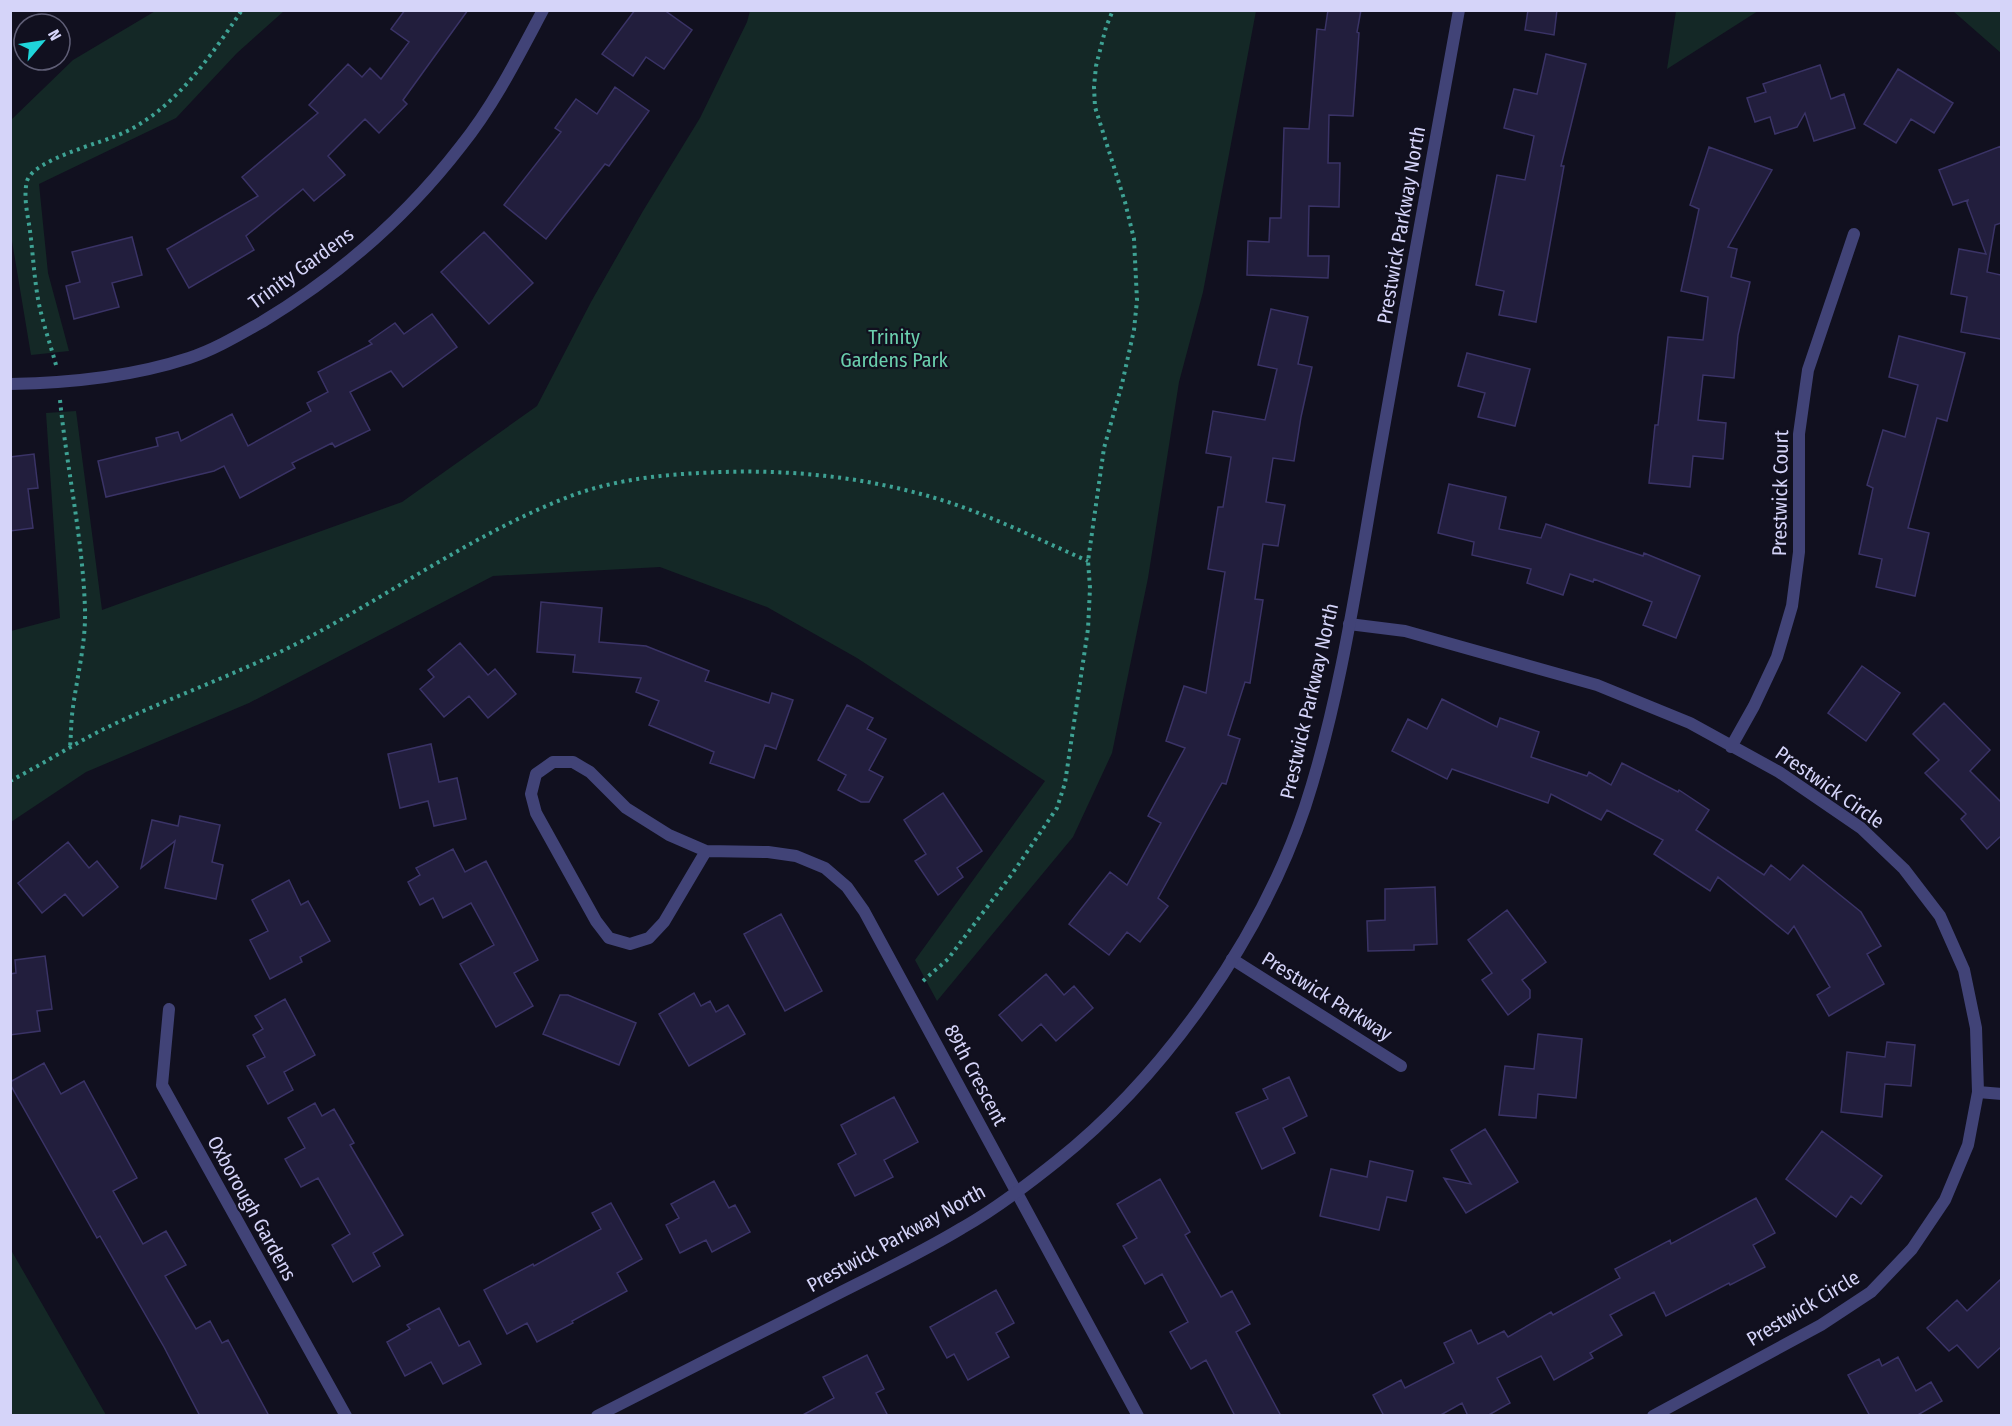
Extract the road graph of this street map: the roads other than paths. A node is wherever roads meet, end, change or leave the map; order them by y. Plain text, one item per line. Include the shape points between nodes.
1 (543, 10) edge
2 (1459, 10) edge
3 (1854, 234) dead end
4 (10, 384) edge
5 (1350, 624) junction
6 (1731, 747) junction
7 (706, 851) junction
8 (1232, 959) junction
9 (169, 1010) dead end
10 (1401, 1066) dead end
11 (1978, 1092) junction
12 (2001, 1094) edge
13 (1017, 1192) junction
14 (346, 1416) edge
15 (597, 1416) edge
16 (1138, 1416) edge
17 (1653, 1416) edge

1 - 4 street, Trinity Gardens via 506,79 462,146 351,261 289,305 238,336 191,357 94,379
2 - 5 street, Prestwick Parkway North
3 - 6 street, Prestwick Court via 1808,370 1799,434 1799,552 1792,606 1777,657
5 - 6 street, Prestwick Circle via 1405,631 1598,685 1690,723
5 - 8 street, Prestwick Parkway North via 1304,811 1279,873
6 - 11 street, Prestwick Circle via 1779,772 1861,828 1904,869 1940,916 1964,970 1976,1028
7 - 7 street, 89th Crescent via 664,922 649,939 630,944 609,938 536,813 531,794 536,774 553,762 573,762 590,772 626,808 669,835
7 - 13 street, 89th Crescent via 796,856 825,868 847,887 864,911
8 - 10 street, Prestwick Parkway
8 - 13 street, Prestwick Parkway North via 1184,1029 1130,1094 1061,1158
9 - 14 street, Oxborough Gardens via 162,1085
11 - 12 street
11 - 17 street, Prestwick Circle via 1968,1145 1945,1200 1912,1249 1870,1292 1821,1324
13 - 15 street, Prestwick Parkway North via 965,1227 904,1260
13 - 16 street, 89th Crescent

